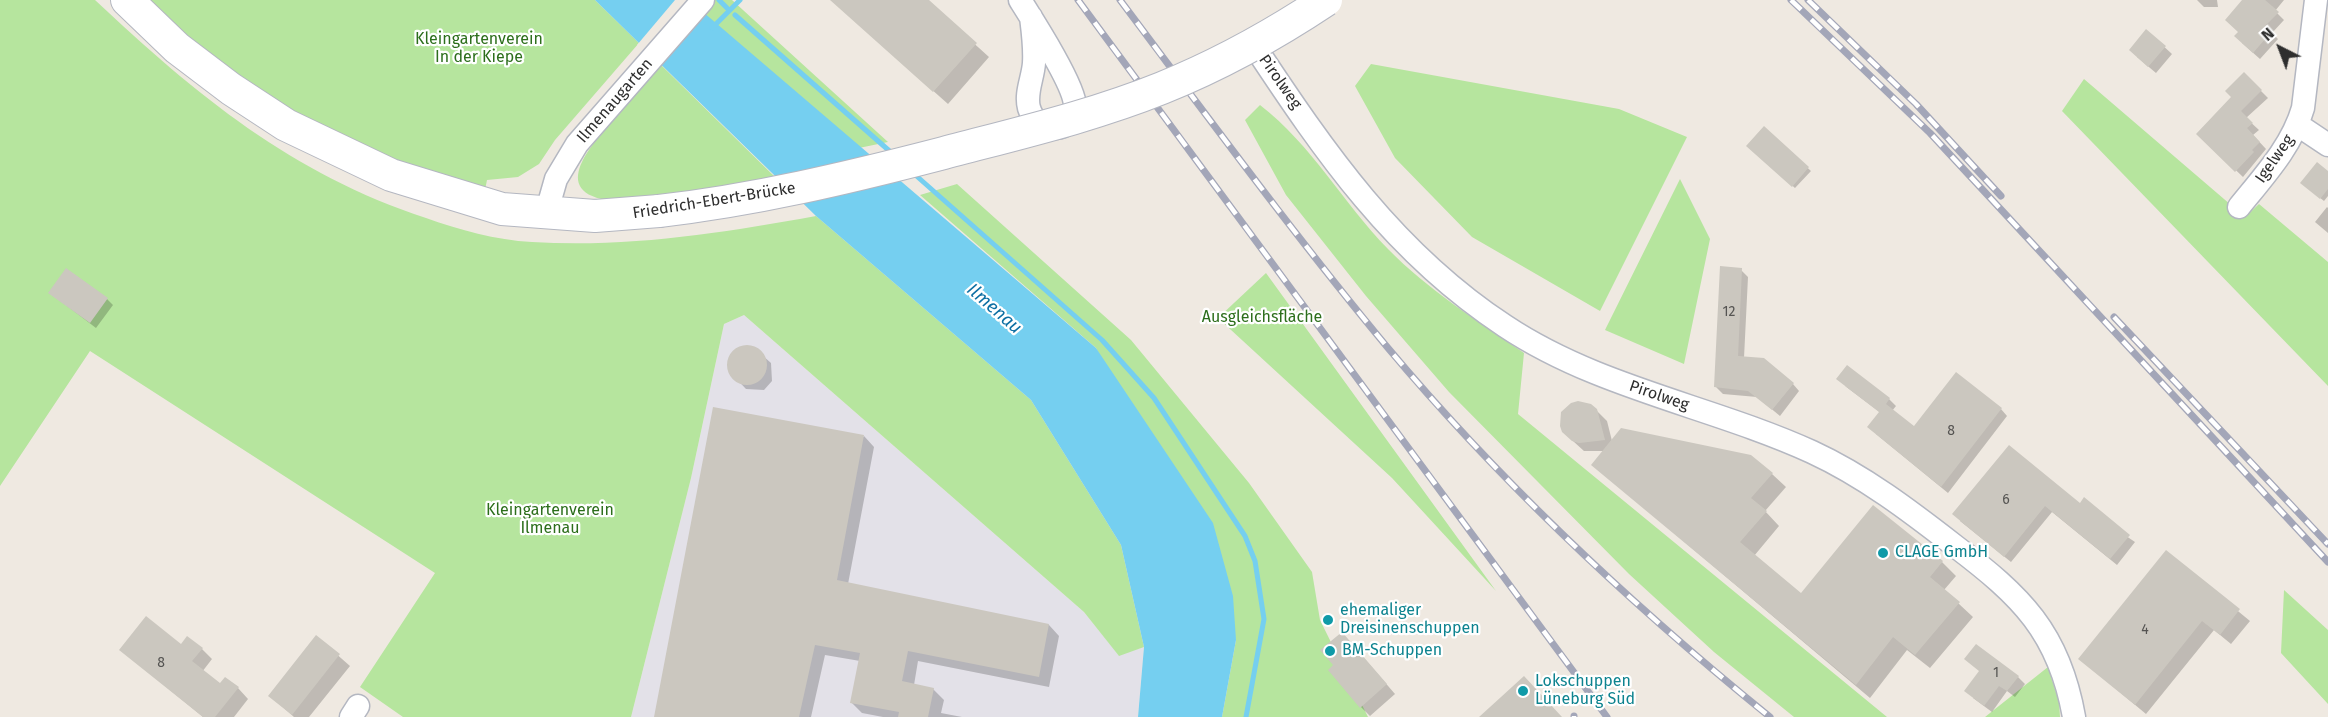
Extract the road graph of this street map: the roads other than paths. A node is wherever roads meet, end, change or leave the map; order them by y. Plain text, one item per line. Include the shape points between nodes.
1 (126, 0) edge
2 (703, 0) edge
3 (1326, 0) edge
4 (2316, 0) edge
5 (1253, 44) junction
6 (2298, 125) junction
7 (2328, 145) edge
8 (2239, 207) dead end
9 (546, 214) junction
10 (2074, 717) edge

1 - 9 main road, Friedrich-Ebert-Brücke via 177,48 231,89 319,143 409,181 502,209
2 - 9 street, Ilmenaugarten via 576,144 556,178
3 - 5 main road, Friedrich-Ebert-Brücke, bridge
4 - 6 street, Igelweg
5 - 9 main road, Friedrich-Ebert-Brücke, bridge via 1162,88 1069,120 828,183 659,211 595,216
5 - 10 street, Pirolweg via 1370,209 1459,295 1508,328 1604,376 1773,436 1874,486 2000,580 2032,615 2044,631 2061,669
6 - 7 street
6 - 8 street, Igelweg via 2284,150

